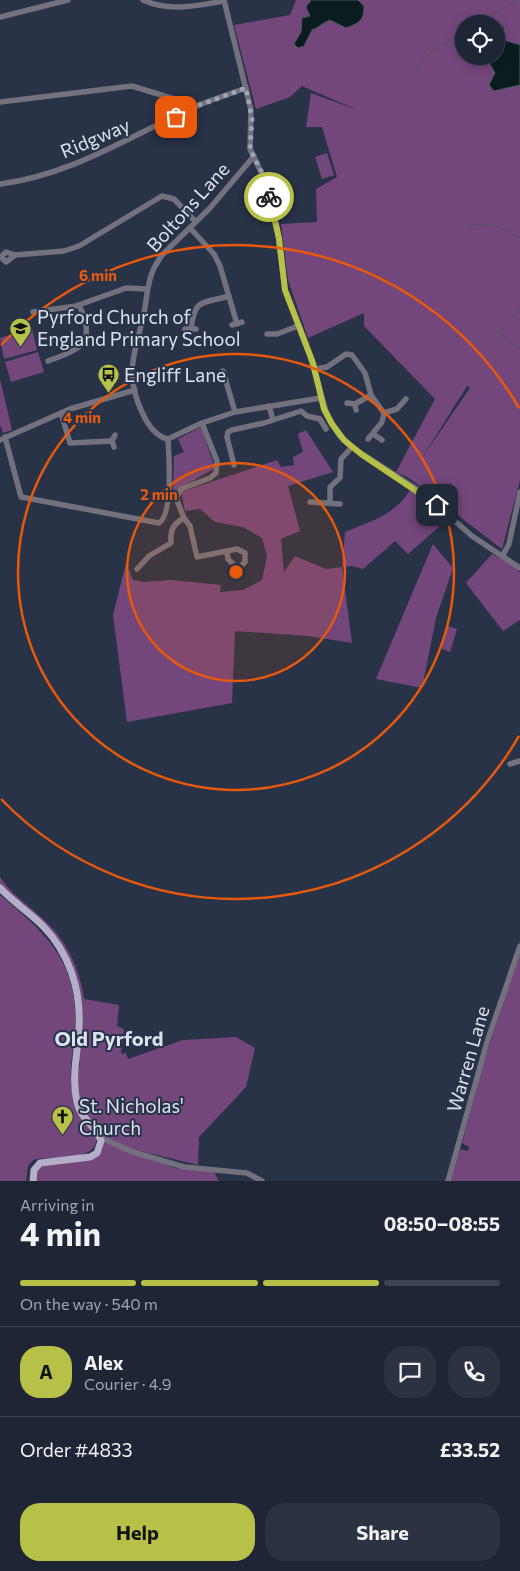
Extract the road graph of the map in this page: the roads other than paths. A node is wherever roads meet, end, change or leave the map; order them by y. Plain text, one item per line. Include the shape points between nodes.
1 (68, 0) edge
2 (143, 0) edge
3 (224, 0) edge
4 (0, 17) edge
5 (246, 88) junction
6 (0, 102) edge
7 (197, 106) junction
8 (254, 156) junction
9 (0, 184) edge
10 (196, 222) junction
11 (190, 228) junction
12 (15, 255) dead end
13 (148, 289) junction
14 (229, 296) junction
15 (80, 305) junction
16 (36, 310) dead end
17 (237, 324) dead end
18 (298, 326) junction
19 (191, 329) dead end
20 (267, 334) dead end
21 (52, 358) dead end
22 (314, 370) junction
23 (224, 371) dead end
24 (135, 390) junction
25 (371, 395) junction
26 (321, 398) junction
27 (347, 402) dead end
28 (406, 402) dead end
29 (269, 406) junction
30 (235, 412) junction
31 (61, 413) junction
32 (384, 413) junction
33 (273, 420) junction
34 (202, 423) junction
35 (326, 429) dead end
36 (3, 438) edge
37 (171, 438) junction
38 (382, 440) dead end
39 (114, 441) dead end
40 (352, 447) junction
41 (234, 465) dead end
42 (520, 492) edge
43 (310, 502) dead end
44 (330, 503) junction
45 (340, 504) dead end
46 (184, 518) junction
47 (227, 552) dead end
48 (503, 555) junction
49 (520, 568) edge
50 (137, 569) dead end
51 (520, 763) edge
52 (510, 764) dead end
53 (0, 888) edge
54 (520, 946) edge
55 (100, 1137) junction
56 (33, 1181) edge
57 (262, 1181) edge
58 (448, 1181) edge

1 - 4 street
2 - 3 street via 187,7
3 - 5 street
5 - 7 street, Ridgway
5 - 8 street
6 - 7 street, Ridgway via 132,86
7 - 9 street, Ridgway via 71,166
8 - 10 street, Boltons Lane
8 - 18 street via 275,217 282,280
10 - 11 street, Boltons Lane
10 - 12 street via 174,199 162,196 79,246 64,251
11 - 13 street, Boltons Lane via 161,256 151,274
11 - 14 street via 214,254
13 - 15 street via 126,288
13 - 24 street, Boltons Lane via 133,363
14 - 17 street
14 - 19 street via 197,305 193,310
15 - 16 street
15 - 21 street via 87,322 85,340 78,349
18 - 20 street
18 - 22 street
22 - 25 street via 327,367 349,354 365,374
22 - 26 street
23 - 30 street
24 - 31 street
24 - 37 street, Boltons Lane via 150,425 160,436
25 - 27 street via 356,407
25 - 32 street
26 - 29 street
26 - 40 street via 332,424
28 - 32 street via 392,412
29 - 30 street
29 - 33 street
30 - 34 street
31 - 36 street
31 - 39 street via 70,443
32 - 38 street via 382,422 371,436
33 - 35 street via 302,411 307,416 320,419
33 - 41 street via 228,432
34 - 37 street
34 - 46 street via 218,468 210,478 178,493 178,505
36 - 37 street via 21,497 162,522 170,475
40 - 44 street via 341,459 340,478 330,488
40 - 48 street via 423,493 476,539
42 - 48 street via 509,544
43 - 44 street
44 - 45 street
46 - 47 street via 190,526 197,557
46 - 50 street via 173,526 171,543 149,556
48 - 49 street
51 - 52 street
53 - 55 main road via 47,930 72,971 79,1014 74,1076 76,1100 81,1115
54 - 58 street, Warren Lane via 487,1042
55 - 56 main road via 100,1147 94,1155 47,1161 36,1166
55 - 57 street via 130,1151 184,1167 247,1173

